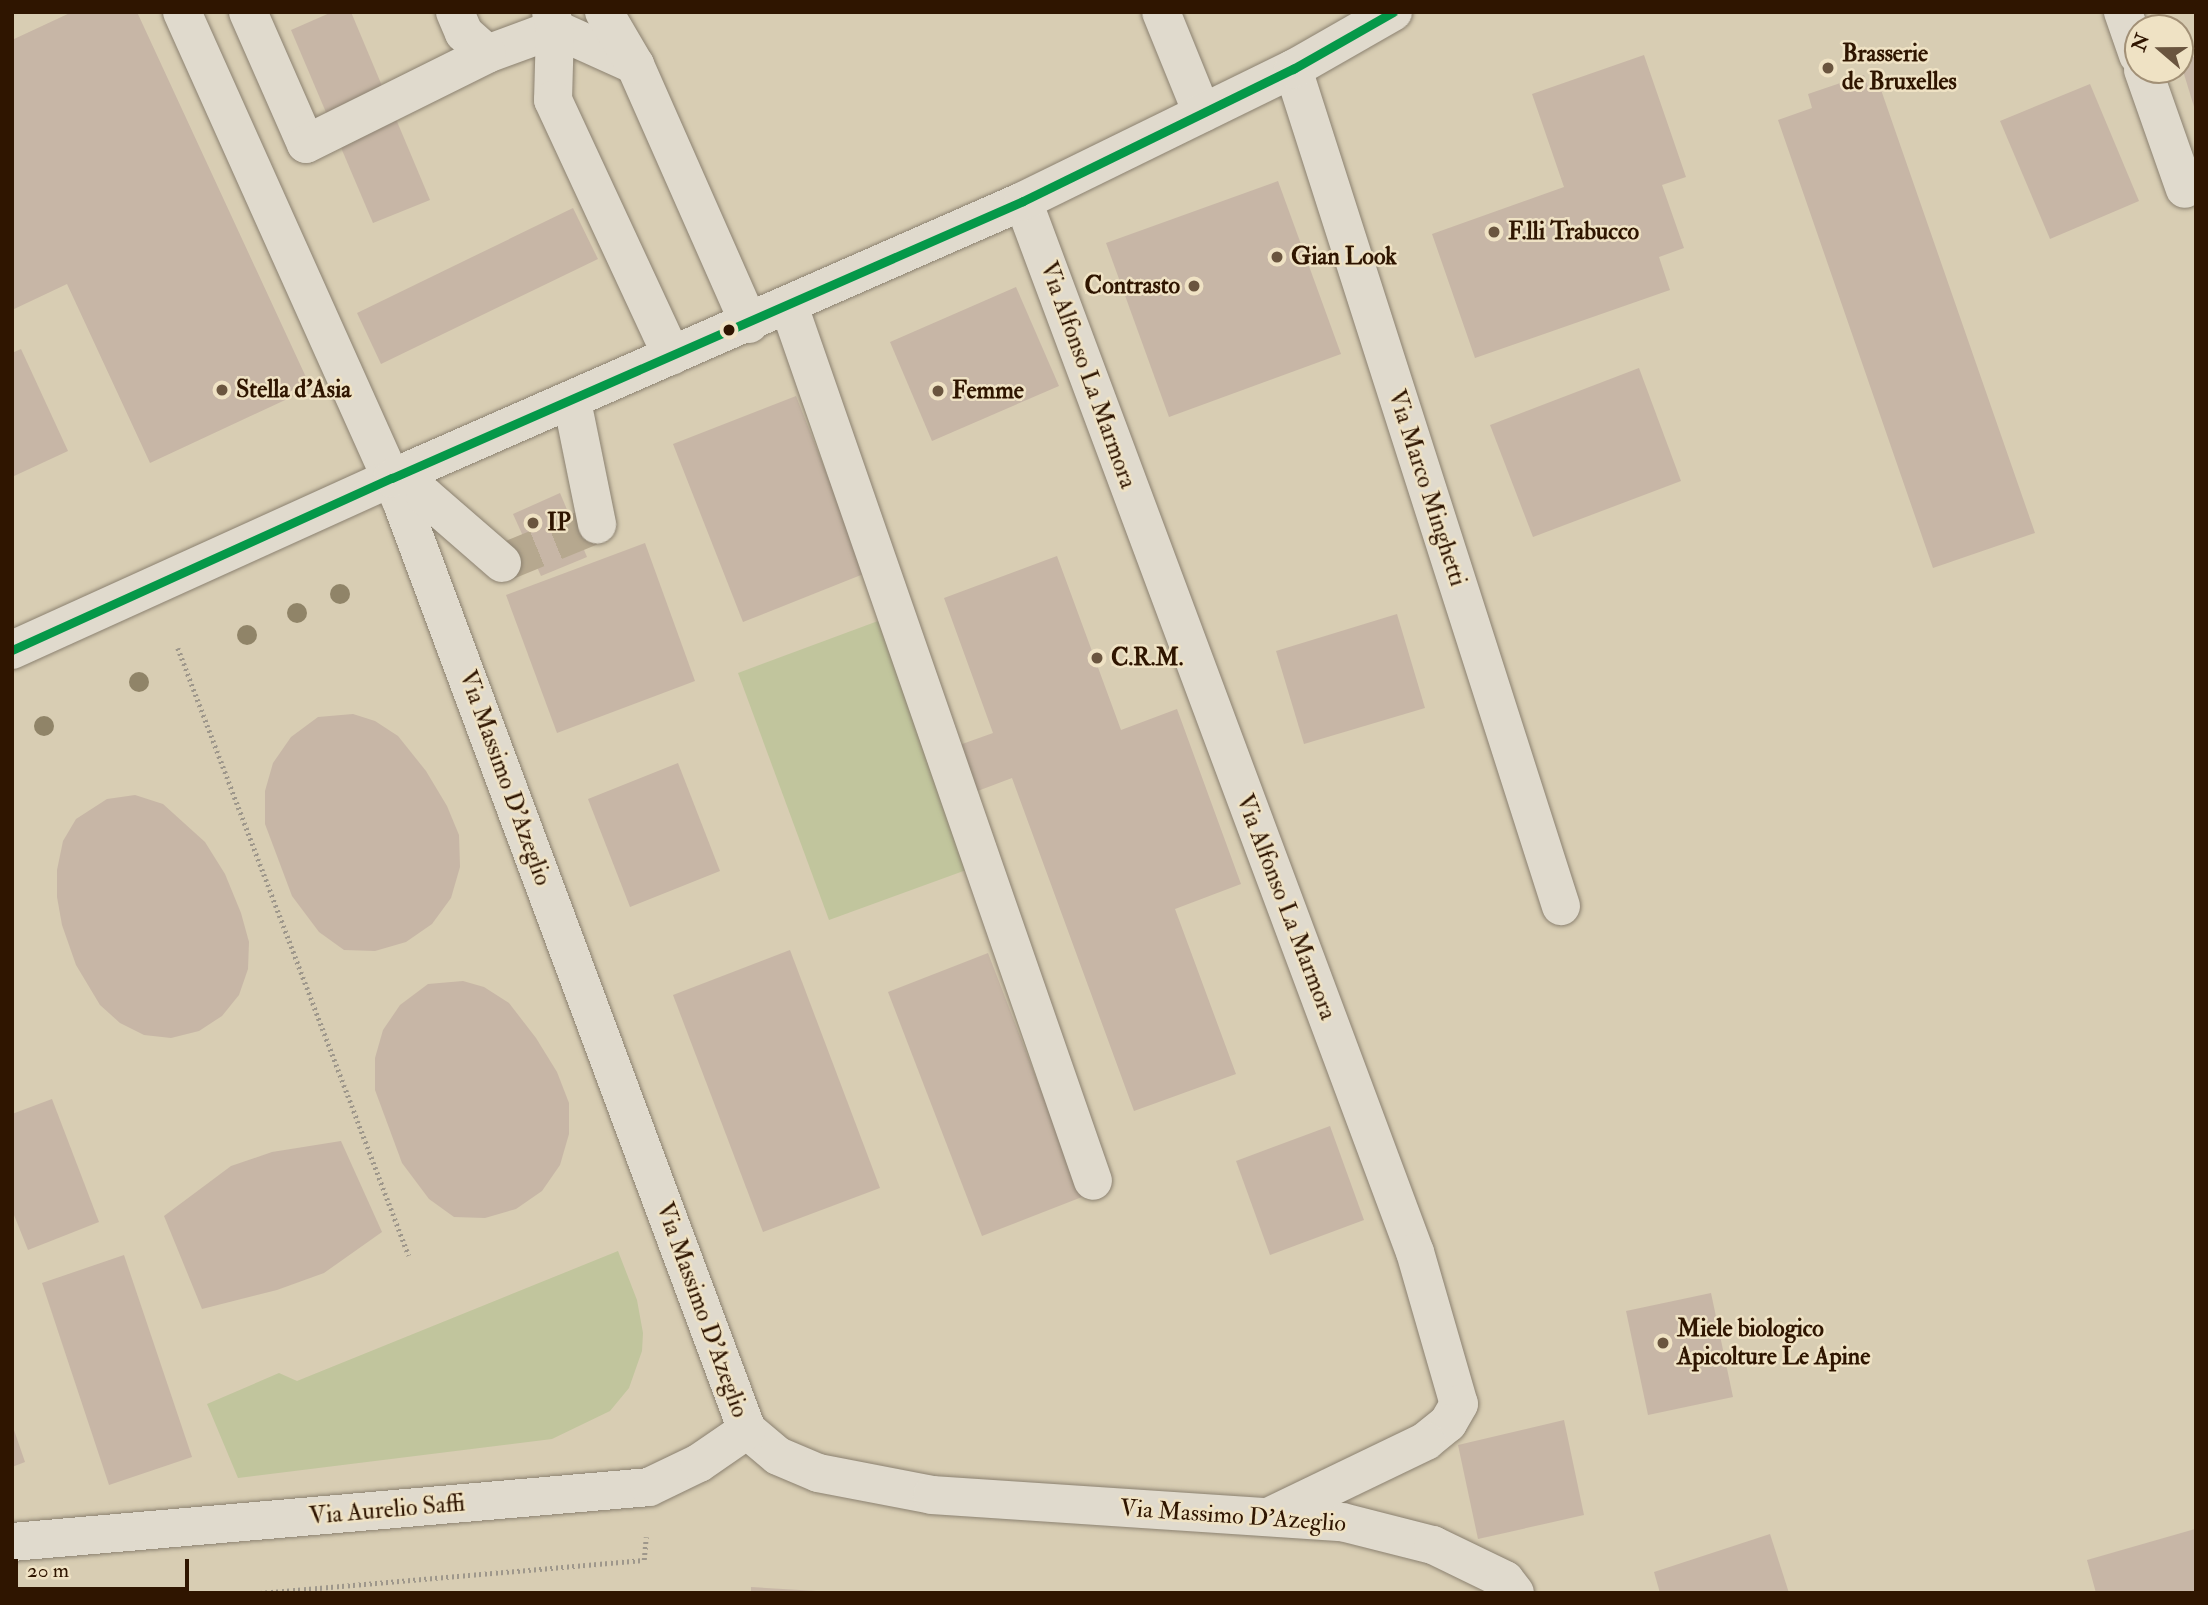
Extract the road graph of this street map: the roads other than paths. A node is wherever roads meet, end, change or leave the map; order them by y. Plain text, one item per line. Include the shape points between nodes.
1 (182, 12) edge
2 (248, 12) edge
3 (455, 12) edge
4 (604, 12) edge
5 (1161, 12) edge
6 (1393, 12) edge
7 (553, 21) edge
8 (487, 54) junction
9 (635, 65) junction
10 (1293, 69) junction
11 (2148, 84) edge
12 (1202, 113) junction
13 (2185, 189) dead end
14 (1023, 201) junction
15 (789, 306) junction
16 (749, 324) junction
17 (672, 356) junction
18 (572, 401) junction
19 (392, 478) junction
20 (597, 524) dead end
21 (502, 563) dead end
22 (12, 650) edge
23 (1560, 906) dead end
24 (1093, 1181) dead end
25 (747, 1430) junction
26 (1268, 1517) junction
27 (12, 1542) edge
28 (1515, 1593) edge

1 - 19 street, Via Massimo D'Azeglio
2 - 8 street via 306,144
3 - 8 street via 464,33
4 - 9 street
5 - 12 street
6 - 10 street
7 - 8 street
7 - 9 street
7 - 17 street via 553,100
9 - 16 street
10 - 12 street
10 - 23 street, Via Marco Minghetti
11 - 13 street
12 - 14 street
14 - 15 street
14 - 26 street, Via Alfonso La Marmora via 1415,1252 1459,1404 1448,1423 1426,1441
15 - 16 street
15 - 24 street
16 - 17 street
17 - 18 street
18 - 19 street
18 - 20 street
19 - 21 street via 425,496
19 - 22 street
19 - 25 street, Via Massimo D'Azeglio
25 - 26 street, Via Massimo D'Azeglio via 778,1456 818,1473 932,1495
25 - 27 street, Via Aurelio Saffi via 699,1463 649,1487
26 - 28 street, Via Massimo D'Azeglio via 1342,1522 1433,1545 1505,1580

